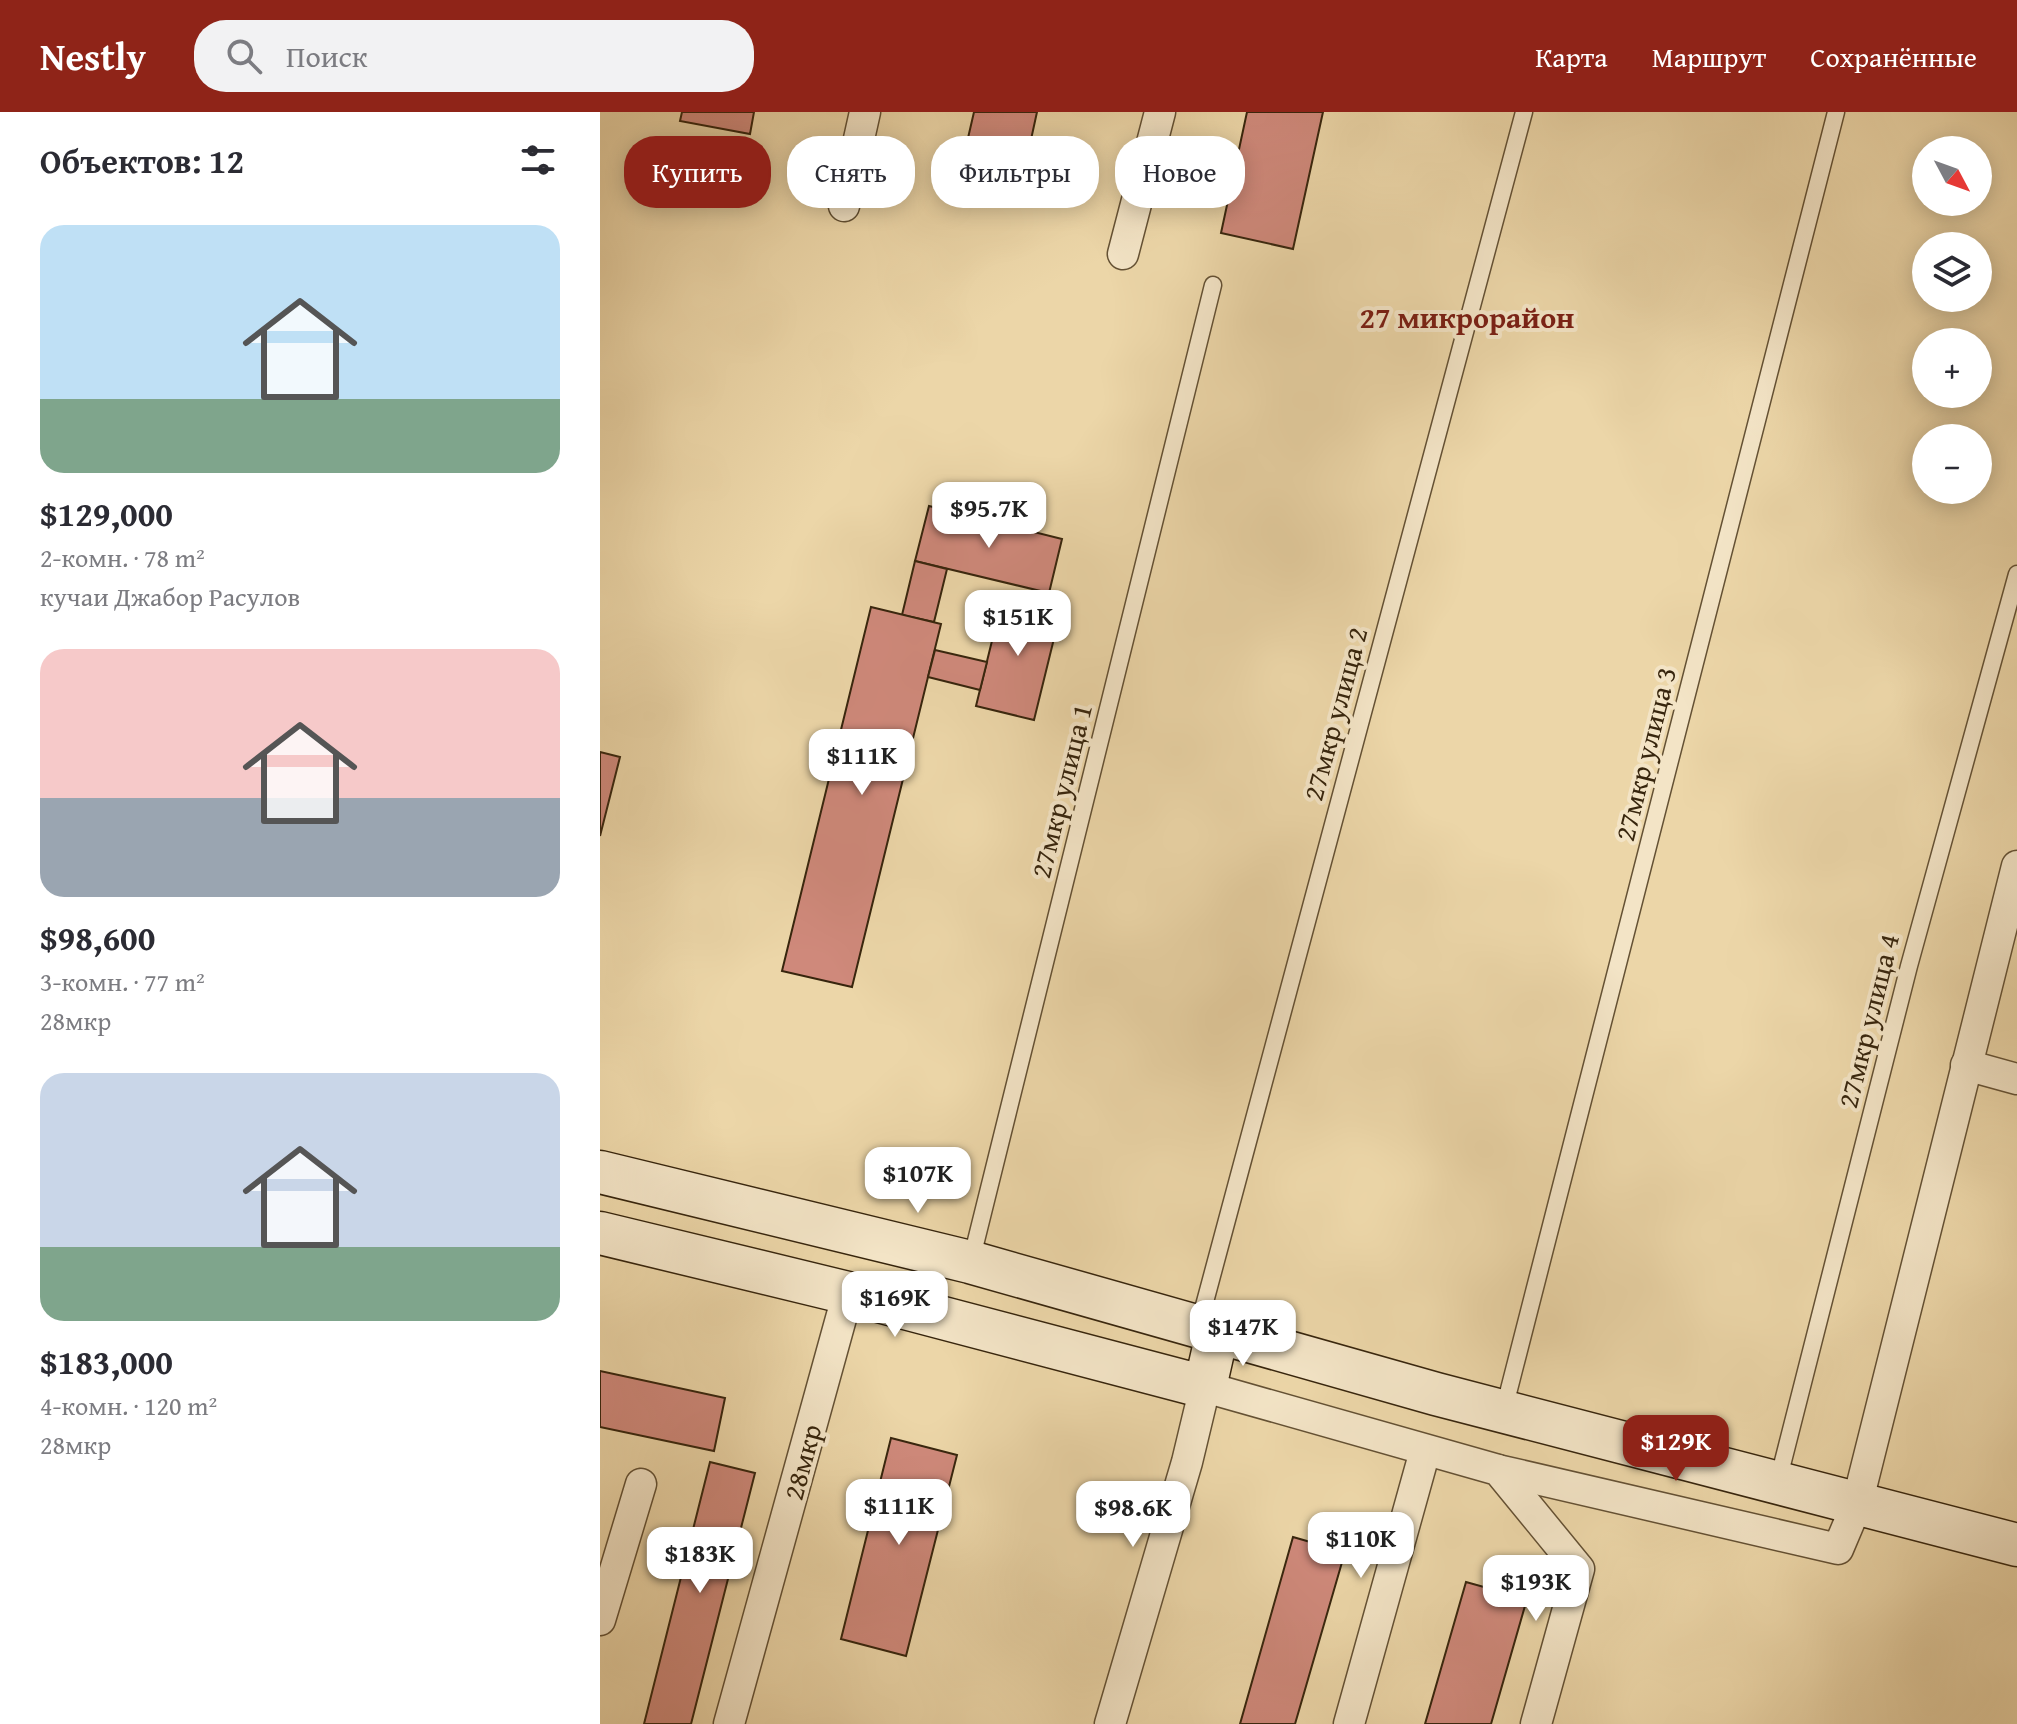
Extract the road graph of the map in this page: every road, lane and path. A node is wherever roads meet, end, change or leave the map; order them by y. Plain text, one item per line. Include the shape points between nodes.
1 (865, 112) edge
2 (1160, 112) edge
3 (1524, 112) edge
4 (1836, 112) edge
5 (860, 136) edge
6 (1123, 254) dead end
7 (1213, 285) dead end
8 (2017, 574) edge
9 (2017, 866) edge
10 (1966, 1065) junction
11 (2017, 1079) edge
12 (600, 1172) edge
13 (600, 1233) edge
14 (970, 1262) junction
15 (848, 1293) junction
16 (1207, 1332) junction
17 (1205, 1387) junction
18 (1504, 1409) junction
19 (1425, 1451) junction
20 (1498, 1470) junction
21 (641, 1484) dead end
22 (1777, 1484) junction
23 (1857, 1504) junction
24 (2017, 1545) edge
25 (600, 1620) edge
26 (729, 1724) edge
27 (1110, 1724) edge
28 (1349, 1724) edge
29 (1536, 1724) edge

1 - 5 street
2 - 6 street
3 - 16 lane, 27мкр улица 2
4 - 18 lane, 27мкр улица 3
7 - 14 lane, 27мкр улица 1
8 - 22 lane, 27мкр улица 4 via 1909,966
9 - 10 street
10 - 11 street
10 - 23 street
12 - 14 street
13 - 15 street
14 - 16 street
15 - 17 street
15 - 26 street, 28мкр
16 - 17 street
16 - 18 street
17 - 19 street
17 - 27 street
18 - 22 street
19 - 20 street
19 - 28 street
20 - 23 street via 1838,1549
20 - 29 street via 1579,1569
21 - 25 street
22 - 23 street
23 - 24 street

